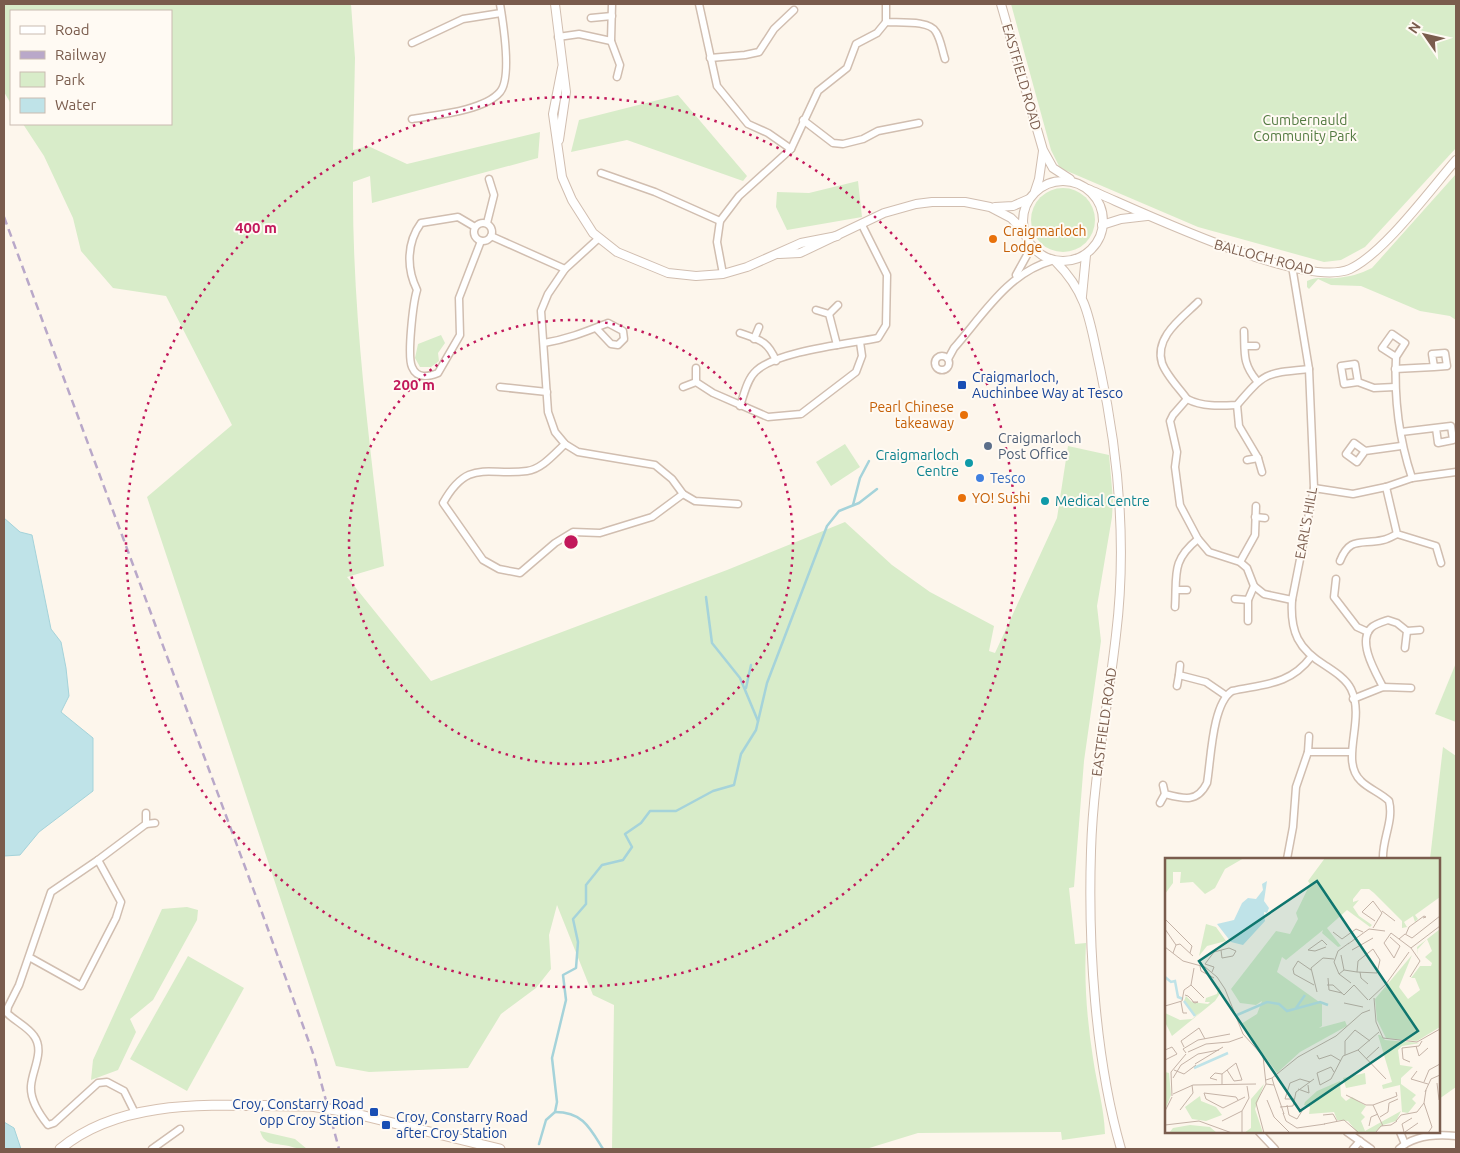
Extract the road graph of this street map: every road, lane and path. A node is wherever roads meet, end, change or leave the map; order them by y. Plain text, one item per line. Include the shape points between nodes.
1 (500, 4) edge
2 (555, 4) edge
3 (612, 4) edge
4 (699, 4) edge
5 (886, 4) edge
6 (1001, 4) edge
7 (794, 10) dead end
8 (502, 13) junction
9 (612, 16) junction
10 (591, 18) dead end
11 (886, 22) junction
12 (558, 37) junction
13 (611, 41) junction
14 (412, 43) dead end
15 (710, 58) junction
16 (945, 59) dead end
17 (617, 77) dead end
18 (412, 119) dead end
19 (803, 120) junction
20 (919, 124) dead end
21 (791, 149) junction
22 (1043, 150) junction
23 (1456, 160) edge
24 (601, 173) dead end
25 (489, 179) dead end
26 (1076, 183) junction
27 (1088, 189) junction
28 (1032, 196) junction
29 (990, 207) junction
30 (1151, 216) junction
31 (720, 221) junction
32 (487, 223) junction
33 (862, 225) junction
34 (1102, 225) junction
35 (475, 227) junction
36 (491, 236) junction
37 (1027, 237) junction
38 (599, 238) junction
39 (480, 241) junction
40 (1086, 255) junction
41 (1054, 261) junction
42 (1292, 266) junction
43 (565, 269) junction
44 (723, 274) junction
45 (1014, 279) junction
46 (1082, 297) junction
47 (1198, 302) dead end
48 (838, 305) dead end
49 (816, 310) dead end
50 (829, 314) junction
51 (758, 326) dead end
52 (596, 328) dead end
53 (1244, 331) dead end
54 (740, 334) dead end
55 (754, 338) junction
56 (860, 342) junction
57 (544, 343) junction
58 (838, 345) junction
59 (1245, 346) junction
60 (1256, 346) dead end
61 (1396, 357) dead end
62 (948, 359) dead end
63 (776, 361) junction
64 (1434, 367) dead end
65 (696, 368) dead end
66 (1309, 369) junction
67 (1395, 369) junction
68 (1257, 381) junction
69 (696, 382) junction
70 (1358, 382) dead end
71 (500, 387) dead end
72 (683, 387) dead end
73 (1395, 387) junction
74 (547, 392) junction
75 (1187, 399) junction
76 (1237, 405) junction
77 (740, 406) junction
78 (1436, 428) dead end
79 (1400, 432) junction
80 (565, 444) junction
81 (1402, 446) junction
82 (1365, 451) dead end
83 (1258, 458) junction
84 (1247, 460) dead end
85 (1262, 472) dead end
86 (1456, 472) edge
87 (1412, 478) junction
88 (1386, 487) junction
89 (1314, 488) junction
90 (683, 494) junction
91 (738, 504) dead end
92 (1256, 506) dead end
93 (1255, 518) junction
94 (1265, 518) dead end
95 (1398, 534) junction
96 (1198, 539) junction
97 (1340, 561) dead end
98 (1240, 562) junction
99 (1441, 563) dead end
100 (1336, 580) dead end
101 (1254, 586) junction
102 (1176, 590) junction
103 (1187, 590) dead end
104 (1235, 599) dead end
105 (1248, 600) junction
106 (1292, 600) junction
107 (1176, 607) dead end
108 (1248, 621) dead end
109 (1420, 630) dead end
110 (1406, 631) junction
111 (1368, 632) junction
112 (1405, 648) dead end
113 (1311, 657) junction
114 (1180, 666) dead end
115 (1179, 675) junction
116 (1176, 686) dead end
117 (1383, 687) junction
118 (1411, 688) dead end
119 (1224, 696) junction
120 (1353, 698) junction
121 (1309, 736) dead end
122 (1308, 752) junction
123 (1351, 752) junction
124 (1163, 785) dead end
125 (1165, 794) junction
126 (1160, 803) dead end
127 (146, 813) dead end
128 (155, 823) dead end
129 (146, 824) junction
130 (1287, 858) edge
131 (1383, 858) edge
132 (98, 860) junction
133 (29, 957) junction
134 (135, 1113) junction
135 (180, 1129) dead end
136 (1260, 1133) edge
137 (1349, 1133) edge
138 (1400, 1133) edge
139 (1456, 1136) edge
140 (1360, 1141) junction
141 (1405, 1144) junction
142 (60, 1149) edge
143 (152, 1149) edge
144 (500, 1149) edge
145 (1120, 1149) edge
146 (1275, 1149) edge
147 (1353, 1149) edge
148 (1371, 1149) edge
149 (1399, 1149) edge

1 - 8 street
2 - 12 street
3 - 9 street
4 - 15 street
5 - 11 street
6 - 22 street, EASTFIELD ROAD
7 - 15 street via 774,29 758,52
8 - 14 street via 463,19
8 - 18 street via 506,75 499,93 480,105
9 - 10 street
9 - 13 street
11 - 16 street via 925,23 936,31
11 - 19 street via 877,33 856,44 847,68 818,92
12 - 13 street via 579,34
12 - 38 street via 562,68 553,114 562,177 572,200
13 - 17 street via 620,65
15 - 21 street via 717,86 743,120
19 - 20 street via 833,143 843,144 878,131
19 - 21 street
21 - 31 street via 739,196
22 - 26 street, EASTFIELD ROAD via 1053,168
22 - 28 street, EASTFIELD ROAD via 1040,179
23 - 42 street, BALLOCH ROAD via 1372,254 1350,269 1313,272
24 - 31 street via 655,192
25 - 32 street via 494,195
26 - 27 street
26 - 28 street via 1050,182
27 - 30 street, BALLOCH ROAD
27 - 34 street via 1097,199
28 - 29 street via 1013,206
28 - 37 street via 1024,211
29 - 33 street via 949,201 916,204
29 - 37 street via 1011,218
30 - 34 street via 1135,216
30 - 42 street, BALLOCH ROAD via 1188,234
31 - 44 street via 717,242
32 - 35 street via 479,223
32 - 36 street via 492,228
33 - 44 street via 800,253 772,254 747,267
33 - 56 street via 887,275 886,325 878,338
34 - 40 street via 1099,238
35 - 39 street via 475,237
35 - 39 street via 458,217 421,223 413,234 409,273 417,290 412,309 410,363 424,377 438,373 460,335 459,298
36 - 39 street
36 - 43 street
37 - 41 street via 1033,247
37 - 45 street via 1027,255
38 - 43 street
38 - 44 street via 618,252 668,273
40 - 41 street via 1074,261
40 - 46 street, EASTFIELD ROAD
41 - 45 street via 1028,269
41 - 46 street, EASTFIELD ROAD via 1076,283
42 - 66 street, EARL'S HILL
43 - 57 street via 541,311
45 - 62 street
46 - 145 street, EASTFIELD ROAD via 1112,423 1121,515 1116,634 1096,778 1091,866 1096,1005
47 - 75 street via 1170,329 1160,352 1162,365
48 - 50 street
49 - 50 street
50 - 58 street
51 - 55 street
52 - 57 street via 571,339
53 - 59 street
54 - 55 street
55 - 63 street via 771,348
56 - 58 street
56 - 77 street via 862,356 856,372 800,414 768,417
57 - 74 street
58 - 63 street via 806,350
59 - 60 street
59 - 68 street via 1244,359
61 - 67 street
63 - 77 street via 756,370
64 - 67 street
65 - 69 street
66 - 68 street via 1269,374
66 - 89 street, EARL'S HILL
67 - 73 street
68 - 76 street
69 - 72 street
69 - 77 street
70 - 73 street via 1374,388
71 - 74 street
73 - 79 street
74 - 80 street via 548,412 555,432
75 - 76 street via 1211,406
75 - 96 street via 1170,421 1177,452 1174,467 1180,505
76 - 83 street via 1239,426
78 - 79 street
79 - 81 street
80 - 90 street via 578,452 655,465 672,479
80 - 90 street via 542,465 528,471 485,470 464,477 452,488 443,502 483,560 499,569 520,573 573,532 600,532 652,518
81 - 82 street
81 - 87 street
83 - 84 street
83 - 85 street
86 - 87 street
87 - 88 street
88 - 89 street via 1354,494
88 - 95 street
89 - 106 street, EARL'S HILL
90 - 91 street via 695,501
92 - 93 street
93 - 94 street
93 - 98 street via 1255,535
95 - 97 street via 1383,540 1354,543 1345,549
95 - 99 street via 1436,546
96 - 98 street via 1209,552
96 - 102 street via 1184,550 1178,560
98 - 101 street
100 - 111 street via 1334,597 1357,626
101 - 105 street
101 - 106 street via 1264,594
102 - 103 street
102 - 107 street
104 - 105 street
105 - 108 street
106 - 113 street, EARL'S HILL via 1294,634
109 - 110 street
110 - 111 street via 1388,620 1372,626
110 - 112 street
111 - 117 street via 1367,658
113 - 119 street via 1301,670 1285,681 1232,691
113 - 120 street, EARL'S HILL via 1338,673 1351,689
114 - 115 street
115 - 116 street
115 - 119 street via 1206,682
117 - 118 street
117 - 120 street
119 - 125 street via 1218,709 1208,784 1192,799
120 - 123 street, EARL'S HILL via 1357,716
121 - 122 street
122 - 123 street
122 - 130 street via 1296,787 1294,828
123 - 131 street, EARL'S HILL via 1353,768 1361,781 1389,801 1392,812
124 - 125 street
125 - 126 street
127 - 129 street
128 - 129 street
129 - 132 street
132 - 133 street via 51,892
132 - 133 street via 121,902 81,986
133 - 134 street via 7,1013 36,1037 38,1048 31,1086 39,1114 48,1125 54,1123 98,1083 107,1082 124,1091
134 - 142 main road via 94,1127
134 - 144 main road, bridge via 188,1107 311,1106
135 - 143 street
136 - 146 street
137 - 140 street
138 - 141 street
139 - 141 street via 1423,1137
140 - 147 street
140 - 148 street
141 - 149 street

